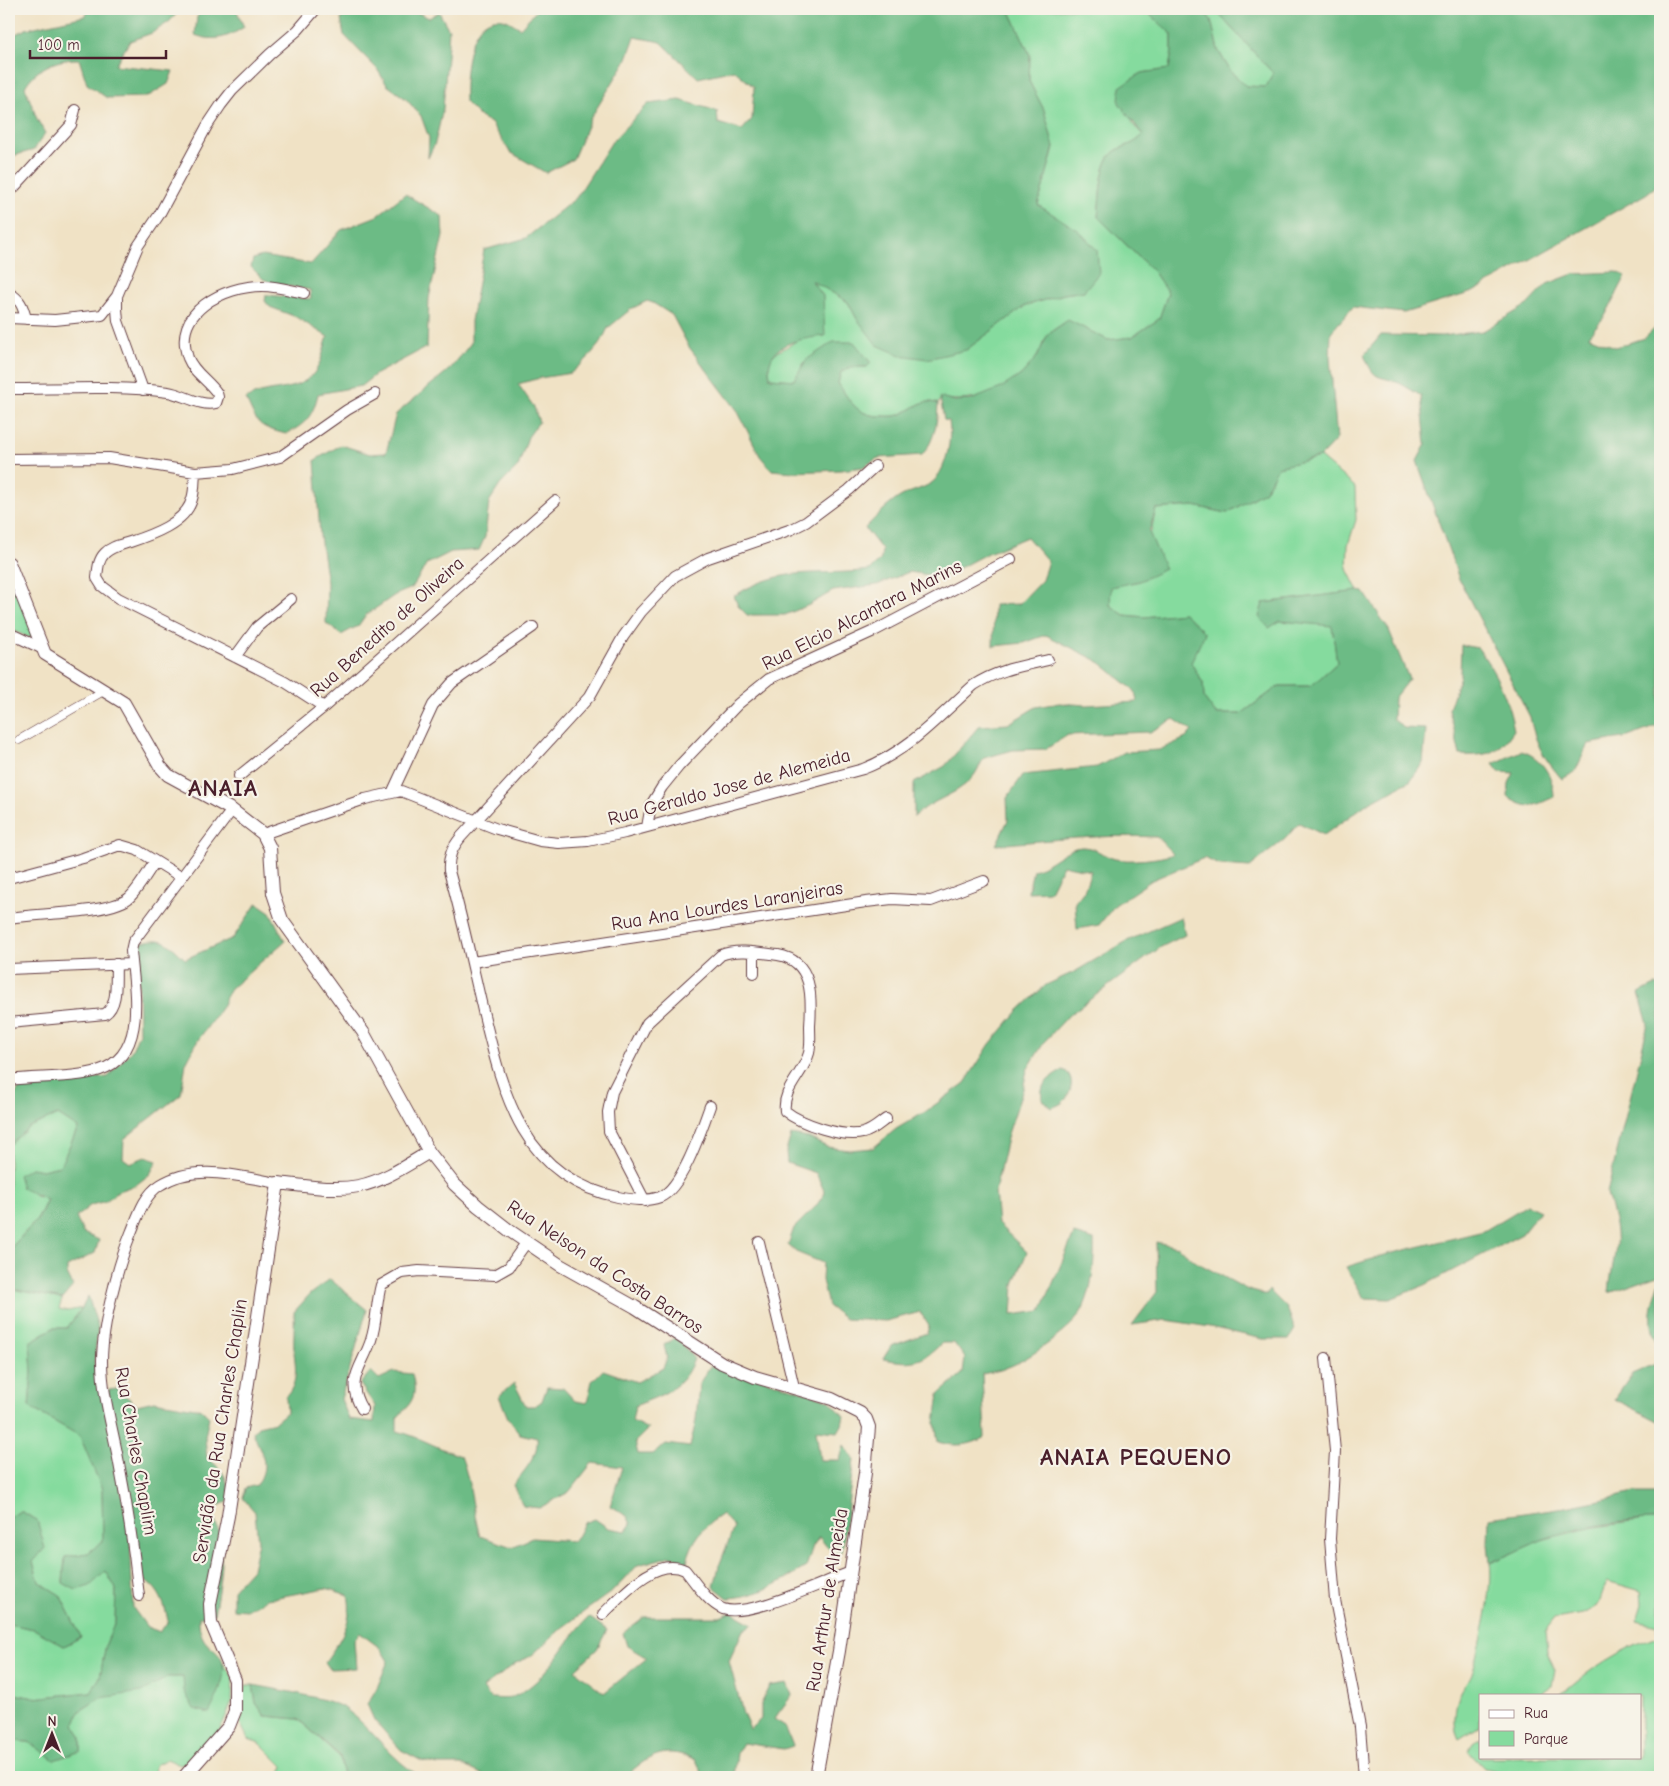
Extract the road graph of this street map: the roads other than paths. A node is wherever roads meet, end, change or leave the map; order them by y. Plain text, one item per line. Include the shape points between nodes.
1 (316, 9) edge
2 (75, 110) dead end
3 (9, 193) edge
4 (9, 293) edge
5 (304, 293) dead end
6 (117, 296) junction
7 (102, 316) junction
8 (9, 318) edge
9 (26, 319) junction
10 (118, 321) junction
11 (9, 389) edge
12 (143, 390) junction
13 (375, 394) dead end
14 (9, 459) edge
15 (875, 466) dead end
16 (194, 472) junction
17 (555, 501) dead end
18 (1011, 559) dead end
19 (9, 563) edge
20 (291, 599) dead end
21 (533, 627) dead end
22 (9, 633) edge
23 (40, 643) junction
24 (235, 657) junction
25 (1048, 660) dead end
26 (105, 690) junction
27 (324, 707) junction
28 (19, 740) dead end
29 (238, 776) dead end
30 (393, 791) junction
31 (232, 810) junction
32 (476, 822) junction
33 (647, 827) junction
34 (263, 834) junction
35 (155, 862) junction
36 (181, 876) junction
37 (9, 878) edge
38 (984, 881) dead end
39 (9, 918) edge
40 (754, 954) junction
41 (472, 962) junction
42 (116, 964) junction
43 (132, 964) junction
44 (9, 969) edge
45 (754, 973) dead end
46 (9, 1023) edge
47 (9, 1080) edge
48 (710, 1106) dead end
49 (886, 1119) dead end
50 (429, 1152) junction
51 (278, 1183) junction
52 (645, 1201) junction
53 (759, 1242) dead end
54 (526, 1243) junction
55 (1326, 1358) dead end
56 (794, 1387) junction
57 (362, 1409) dead end
58 (869, 1427) joint
59 (850, 1572) junction
60 (139, 1596) dead end
61 (604, 1614) dead end
62 (184, 1777) edge
63 (816, 1777) edge
64 (1364, 1777) edge

1 - 6 street via 221,105 138,246
2 - 3 street via 70,125
4 - 9 street via 18,298
5 - 12 street via 262,286 225,292 192,317 184,335 188,357 193,368 217,393 216,403 208,404 170,392
6 - 7 street
6 - 10 street
7 - 9 street
7 - 10 street via 108,315
8 - 9 street
10 - 12 street
11 - 12 street
13 - 16 street via 280,456 233,469
14 - 16 street via 109,458
15 - 32 street via 849,490 792,530 708,558 675,576 641,612 590,696
16 - 24 street via 193,495 187,511 166,526 105,552 99,561 97,578 118,598
17 - 27 street, Rua Benedito de Oliveira
18 - 33 street, Rua Elcio Alcantara Marins via 876,630 768,679 738,704 673,773 651,805
19 - 23 street
20 - 24 street via 257,627
21 - 30 street via 452,683 442,694 433,705
22 - 23 street
23 - 26 street via 51,659
24 - 27 street via 303,692
25 - 33 street, Rua Geraldo Jose de Alemeida via 987,676 904,749 884,761
26 - 28 street
26 - 31 street via 129,709 160,766 168,774
27 - 29 street, Rua Benedito de Oliveira
30 - 32 street, Rua Geraldo Jose de Alemeida via 409,792
30 - 34 street
31 - 34 street
31 - 36 street
32 - 33 street, Rua Geraldo Jose de Alemeida via 525,838 559,843 588,841
32 - 41 street via 455,844 448,860
34 - 50 street, Rua Nelson da Costa Barros via 270,848 273,893 282,920 363,1032
35 - 36 street
35 - 37 street via 137,850 120,846
35 - 39 street via 122,903
36 - 43 street via 137,935 131,951
38 - 41 street, Rua Ana Lourdes Laranjeiras via 930,900 866,902
40 - 45 street
40 - 49 street via 787,957 799,964 811,992 809,1053 800,1075 786,1093 785,1111 808,1124 852,1134 870,1130
40 - 52 street via 731,951 722,955 663,1007 647,1023 617,1079 608,1112 609,1131
41 - 52 street via 502,1083 525,1135 550,1165 564,1176 617,1197
42 - 43 street
42 - 44 street
42 - 46 street via 114,1002 105,1014
43 - 47 street via 135,1019 130,1043 121,1055 101,1070
48 - 52 street via 693,1148 670,1190 661,1197
50 - 51 street, Rua Charles Chaplim via 380,1179 360,1186 336,1188
50 - 54 street, Rua Nelson da Costa Barros via 466,1195
51 - 60 street, Rua Charles Chaplim via 221,1174 196,1173 179,1177 160,1185 146,1199 126,1246 103,1344 102,1378 127,1504
51 - 62 street, Servidão da Rua Charles Chaplin via 228,1516 210,1604 211,1623 235,1680 236,1702 233,1718 220,1737
53 - 56 street
54 - 56 street, Rua Nelson da Costa Barros via 635,1306 722,1363 755,1377
54 - 57 street via 509,1268 495,1274 419,1271 402,1273 381,1285 371,1340 355,1379 354,1395
55 - 64 street via 1335,1451 1330,1539 1335,1600 1360,1727
56 - 58 street, Rua Nelson da Costa Barros via 847,1406 860,1413
58 - 59 street, Rua Arthur de Almeida
59 - 61 street via 753,1609 735,1611 718,1606 686,1570 665,1567 652,1572
59 - 63 street, Rua Arthur de Almeida

